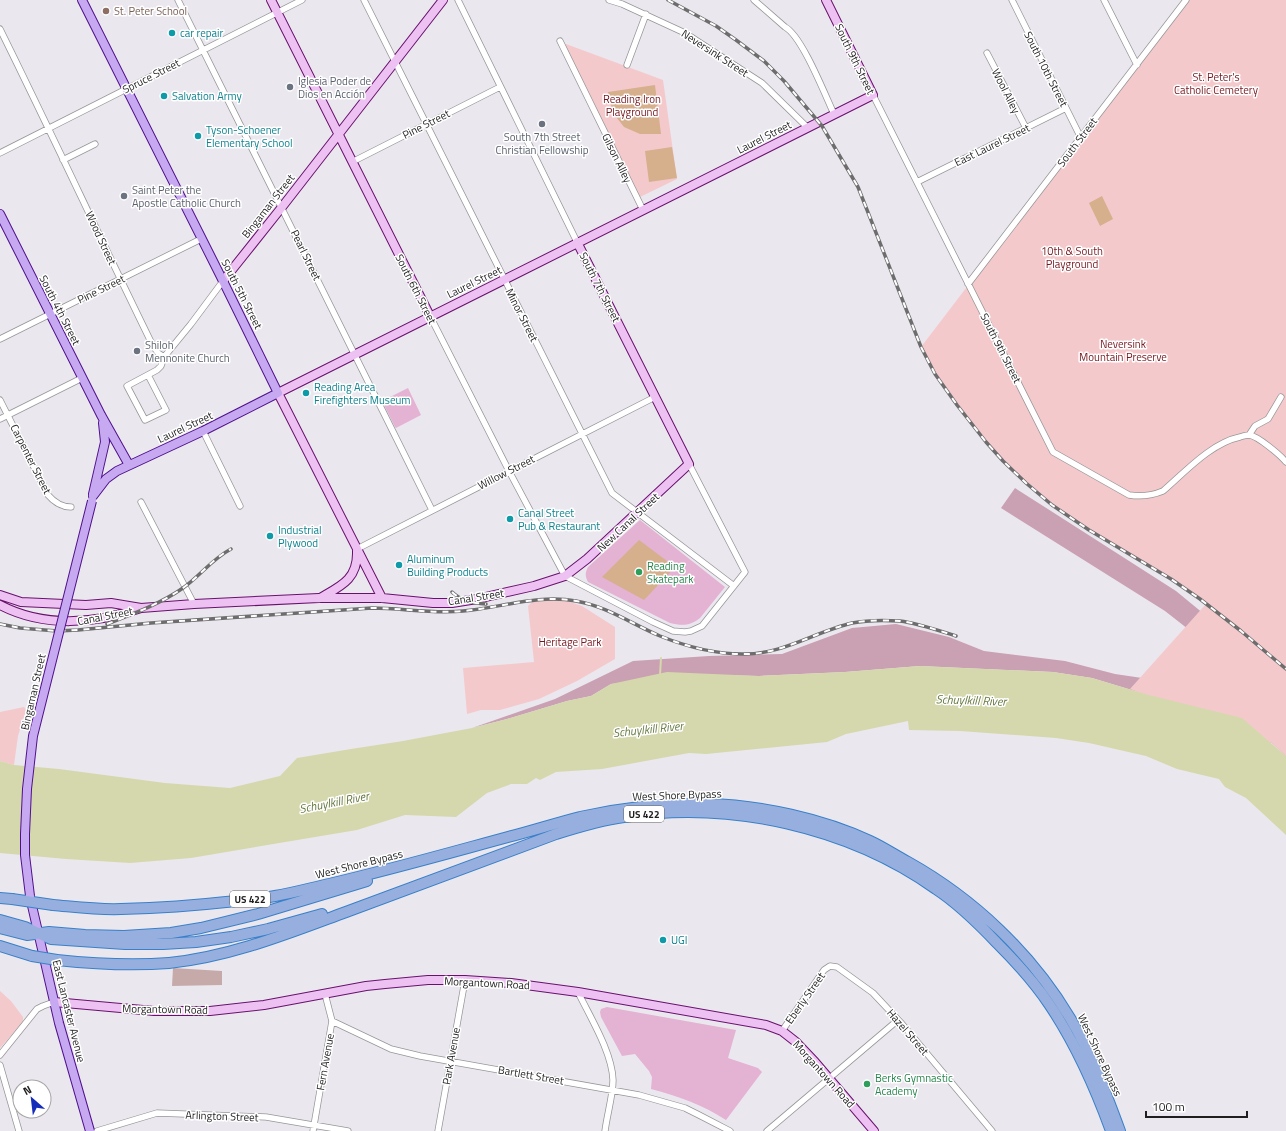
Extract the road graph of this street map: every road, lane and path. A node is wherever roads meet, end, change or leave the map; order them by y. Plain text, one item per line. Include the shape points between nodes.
1 (82, 0) edge
2 (178, 0) edge
3 (271, 0) edge
4 (302, 0) edge
5 (364, 0) edge
6 (443, 0) edge
7 (458, 0) edge
8 (609, 0) edge
9 (754, 0) edge
10 (826, 0) edge
11 (1012, 0) edge
12 (1104, 0) edge
13 (1186, 0) edge
14 (622, 2) edge
15 (277, 12) junction
16 (646, 14) junction
17 (0, 29) edge
18 (560, 41) dead end
19 (204, 50) junction
20 (988, 53) dead end
21 (395, 61) junction
22 (627, 65) dead end
23 (1137, 65) junction
24 (500, 87) junction
25 (126, 89) junction
26 (873, 95) junction
27 (1066, 108) junction
28 (834, 114) junction
29 (426, 124) junction
30 (807, 127) junction
31 (49, 128) junction
32 (1026, 128) junction
33 (338, 135) junction
34 (1081, 138) junction
35 (95, 144) dead end
36 (0, 153) edge
37 (63, 160) junction
38 (352, 162) junction
39 (917, 182) junction
40 (282, 207) junction
41 (643, 210) junction
42 (0, 214) edge
43 (201, 239) junction
44 (578, 242) junction
45 (120, 279) junction
46 (504, 279) junction
47 (223, 281) junction
48 (968, 284) junction
49 (50, 314) junction
50 (430, 316) junction
51 (0, 339) edge
52 (354, 354) junction
53 (164, 357) junction
54 (148, 375) junction
55 (82, 378) junction
56 (278, 393) junction
57 (655, 397) junction
58 (1282, 397) dead end
59 (0, 400) edge
60 (8, 415) junction
61 (101, 415) junction
62 (0, 419) edge
63 (203, 431) junction
64 (582, 434) junction
65 (1249, 435) junction
66 (1286, 462) edge
67 (689, 464) junction
68 (129, 465) junction
69 (509, 471) junction
70 (92, 498) junction
71 (141, 502) dead end
72 (240, 506) dead end
73 (71, 507) dead end
74 (432, 510) junction
75 (637, 513) junction
76 (357, 548) junction
77 (565, 576) junction
78 (734, 586) junction
79 (0, 595) edge
80 (319, 598) junction
81 (382, 598) junction
82 (194, 604) junction
83 (0, 605) edge
84 (141, 608) junction
85 (443, 855) junction
86 (443, 876) junction
87 (30, 896) joint
88 (0, 898) edge
89 (0, 920) edge
90 (0, 928) edge
91 (38, 934) junction
92 (0, 946) edge
93 (828, 967) joint
94 (465, 980) junction
95 (578, 992) junction
96 (325, 994) junction
97 (54, 1002) junction
98 (898, 1020) junction
99 (332, 1021) junction
100 (782, 1031) junction
101 (0, 1055) edge
102 (450, 1061) junction
103 (0, 1065) edge
104 (829, 1078) junction
105 (612, 1090) junction
106 (313, 1128) edge
107 (19, 1131) edge
108 (90, 1131) edge
109 (97, 1131) edge
110 (348, 1131) edge
111 (438, 1131) edge
112 (605, 1131) edge
113 (730, 1131) edge
114 (767, 1131) edge
115 (874, 1131) edge
116 (992, 1131) edge
117 (1111, 1131) edge
118 (1120, 1131) edge

1 - 25 main road, South 5th Street
2 - 19 street, Pearl Street
3 - 15 street, South 6th Street
4 - 15 street, Spruce Street
5 - 21 street, Minor Street
6 - 21 street, Bingaman Street
7 - 24 street, South 7th Street
8 - 14 street, Neversink Street
9 - 28 street via 790,30 812,67
10 - 26 street, South 9th Street
11 - 27 street, South 10th Street
12 - 23 street
13 - 23 street, South Street
14 - 16 street, Neversink Street
15 - 19 street, Spruce Street
15 - 33 street, South 6th Street
16 - 22 street
16 - 30 street, Neversink Street via 685,32 762,83
17 - 31 street, Wood Street
18 - 41 street, Gilson Alley
19 - 25 street, Spruce Street
19 - 40 street, Pearl Street
20 - 32 street, Wool Alley
21 - 29 street, Minor Street
21 - 33 street, Bingaman Street
23 - 34 street, South Street
24 - 29 street, Pine Street
24 - 44 street, South 7th Street
25 - 31 street, Spruce Street
25 - 43 main road, South 5th Street
26 - 28 street, Laurel Street
26 - 39 street, South 9th Street
27 - 32 street, East Laurel Street
27 - 34 street, South 10th Street
28 - 30 street, Laurel Street
29 - 38 street, Pine Street
29 - 46 street, Minor Street
30 - 41 street, Laurel Street
31 - 36 street, Spruce Street
31 - 37 street, Wood Street
32 - 39 street, East Laurel Street
33 - 38 street, South 6th Street
33 - 40 street, Bingaman Street
34 - 48 street, South Street
35 - 37 street
37 - 45 street, Wood Street
38 - 50 street, South 6th Street
39 - 48 street, South 9th Street
40 - 47 street, Bingaman Street
40 - 52 street, Pearl Street
41 - 44 street, Laurel Street
42 - 49 main road, South 4th Street
43 - 45 street, Pine Street
43 - 47 main road, South 5th Street
44 - 46 street, Laurel Street
44 - 57 street, South 7th Street
45 - 49 street, Pine Street
45 - 53 street, Wood Street via 153,346
46 - 50 street, Laurel Street
46 - 64 street, Minor Street
47 - 53 street, Bingaman Street
47 - 56 main road, South 5th Street
48 - 65 street, South 9th Street via 1053,452 1129,495 1155,495 1205,454 1228,441
49 - 51 street, Pine Street
49 - 55 main road, South 4th Street
50 - 52 street, Laurel Street
50 - 69 street, South 6th Street
52 - 56 street, Laurel Street
52 - 74 street, Pearl Street
53 - 54 street, Bingaman Street via 161,366
54 - 54 street, Bingaman Street via 166,410 145,420 127,386
55 - 60 street
55 - 61 main road, South 4th Street
56 - 63 main road, Laurel Street
56 - 76 street, South 5th Street
57 - 64 street, Willow Street
57 - 67 street, South 7th Street
58 - 65 street via 1268,419 1255,426
59 - 60 street, Carpenter Street
60 - 62 street
60 - 73 street, Carpenter Street via 48,495 53,501
61 - 68 main road, South 4th Street
61 - 70 main road, South 4th Street via 105,442
63 - 68 main road, Laurel Street
63 - 72 street
64 - 69 street, Willow Street
64 - 75 street, Minor Street via 612,493
65 - 66 street via 1267,444
67 - 75 street, New Canal Street
67 - 78 street, South 7th Street via 744,572
68 - 70 main road, Laurel Street via 106,479
69 - 74 street, Willow Street
69 - 77 street, South 6th Street
70 - 87 main road, Bingaman Street, bridge via 33,736 24,834
71 - 82 street
74 - 76 street, Willow Street
75 - 77 street, New Canal Street
75 - 78 street, Minor Street
76 - 80 street via 356,566 346,581
76 - 81 street, South 5th Street
77 - 78 street via 660,625 673,631 685,632 702,626
77 - 81 street, Canal Street via 534,586 467,601 433,603
79 - 84 street, Canal Street via 21,602 86,605 111,603
80 - 81 street, Canal Street
80 - 82 street, Canal Street
82 - 84 street, Canal Street
83 - 84 street, Canal Street via 29,616 51,621 74,622 124,614
85 - 88 highway, West Shore Bypass / US 422, bridge via 275,896 197,905 120,909 53,905
85 - 91 highway via 277,909 201,928 140,935 49,932
85 - 118 highway, West Shore Bypass / US 422 via 578,818 628,808 676,805 734,805 767,810 816,821 857,835 929,874 980,911 1026,958 1058,998 1079,1033
86 - 91 highway via 297,922 214,940 125,944 59,940
86 - 92 highway, West Shore Bypass / US 422, bridge via 283,936 194,960 112,965 32,956
86 - 117 highway, West Shore Bypass / US 422 via 572,829 643,814 679,812 739,815 805,827 843,840 894,863 936,888 971,917 1006,952 1049,1004 1073,1043 1097,1093
87 - 91 main road, East Lancaster Avenue
89 - 91 highway via 25,927
90 - 91 highway via 27,935
91 - 97 main road, East Lancaster Avenue
93 - 98 street, Hazel Street via 837,967 860,983
93 - 100 street, Eberly Street
94 - 95 street, Morgantown Road
94 - 96 street, Morgantown Road via 400,982
94 - 102 street, Park Avenue
95 - 100 street, Morgantown Road via 766,1025
95 - 105 street via 611,1062
96 - 97 street, Morgantown Road via 247,1008 192,1011 154,1011
96 - 99 street, Fern Avenue
97 - 101 street via 37,1009
97 - 108 main road, East Lancaster Avenue
98 - 104 street
98 - 116 street, Hazel Street
99 - 102 street, Bartlett Street via 391,1049
99 - 106 street, Fern Avenue
100 - 104 street, Morgantown Road via 796,1042
102 - 105 street, Bartlett Street
102 - 111 street, Park Avenue
103 - 107 street
104 - 114 street
104 - 115 street, Morgantown Road
105 - 112 street
105 - 113 street, Bartlett Street via 645,1096 685,1108
106 - 109 street, Arlington Street via 266,1117 157,1113
106 - 110 street, Arlington Street

